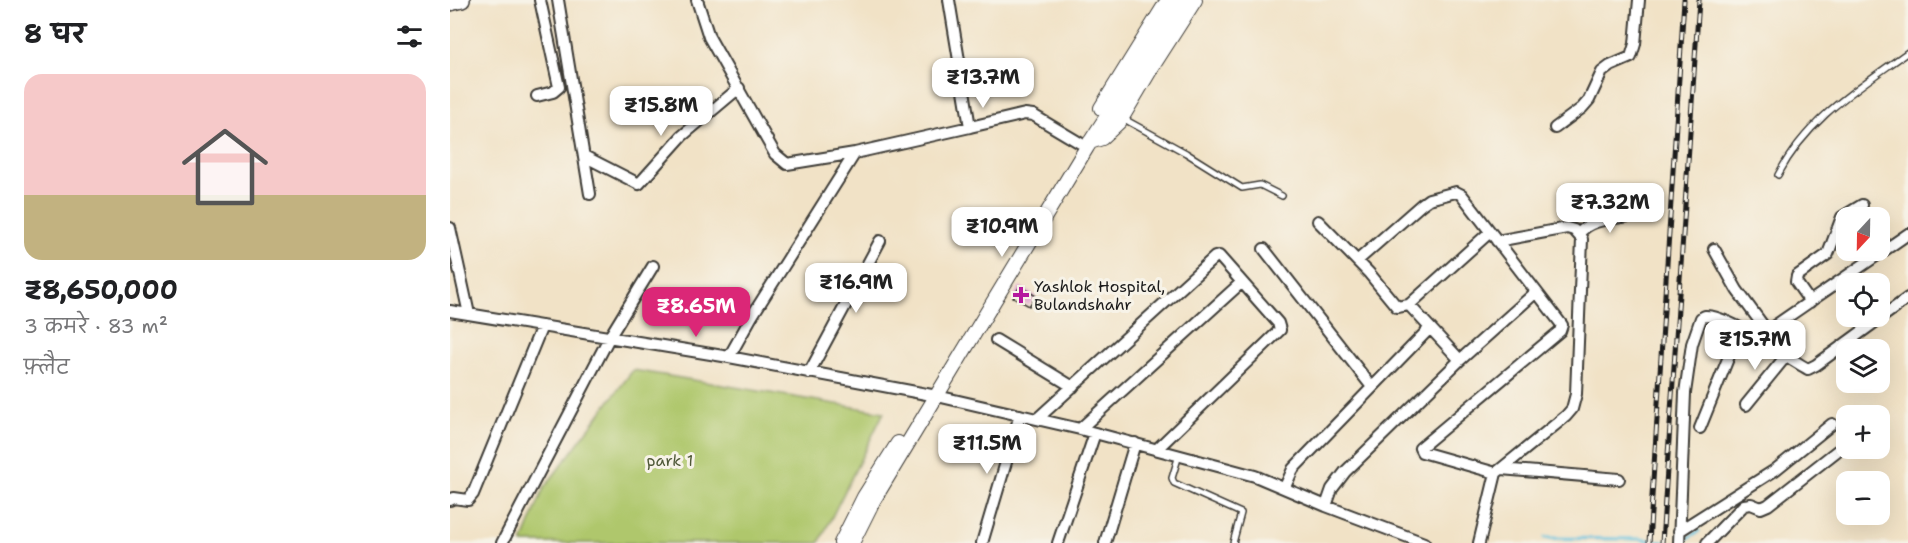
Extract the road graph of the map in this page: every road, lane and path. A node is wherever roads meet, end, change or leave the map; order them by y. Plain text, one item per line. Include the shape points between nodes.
1 (462, 0) edge
2 (540, 0) edge
3 (558, 0) edge
4 (698, 0) edge
5 (949, 0) edge
6 (1168, 0) edge
7 (1182, 0) edge
8 (1195, 0) edge
9 (1639, 0) edge
10 (450, 3) edge
11 (1908, 52) edge
12 (739, 88) junction
13 (537, 96) dead end
14 (1122, 118) junction
15 (970, 127) junction
16 (1554, 128) dead end
17 (1088, 140) junction
18 (855, 153) junction
19 (584, 156) junction
20 (1778, 176) dead end
21 (590, 194) dead end
22 (1282, 196) dead end
23 (1862, 205) dead end
24 (1628, 216) dead end
25 (1318, 221) dead end
26 (450, 228) edge
27 (1580, 234) junction
28 (1908, 234) edge
29 (1494, 237) junction
30 (880, 241) dead end
31 (1264, 249) dead end
32 (1714, 249) dead end
33 (1357, 261) junction
34 (653, 266) dead end
35 (1242, 282) junction
36 (1535, 292) junction
37 (1908, 298) edge
38 (1810, 302) junction
39 (1409, 305) junction
40 (450, 311) edge
41 (469, 314) junction
42 (542, 326) junction
43 (1430, 328) junction
44 (1740, 329) junction
45 (1762, 334) junction
46 (609, 338) junction
47 (996, 340) dead end
48 (1786, 356) junction
49 (729, 357) junction
50 (1460, 360) junction
51 (809, 373) junction
52 (1073, 387) junction
53 (1372, 387) junction
54 (933, 395) junction
55 (1746, 405) dead end
56 (1020, 415) junction
57 (1037, 419) junction
58 (1832, 424) dead end
59 (1700, 428) dead end
60 (1080, 429) junction
61 (1095, 433) junction
62 (1135, 443) junction
63 (1157, 449) junction
64 (1836, 452) edge
65 (1179, 455) junction
66 (1499, 471) junction
67 (1619, 479) dead end
68 (1285, 487) junction
69 (450, 500) edge
70 (1326, 506) junction
71 (1679, 531) junction
72 (502, 543) edge
73 (841, 543) edge
74 (852, 543) edge
75 (982, 543) edge
76 (1058, 543) edge
77 (1106, 543) edge
78 (1233, 543) edge
79 (1424, 543) edge
80 (1479, 543) edge
81 (1678, 543) edge
82 (1707, 543) edge

1 - 10 main road
2 - 13 street via 559,87
3 - 19 street
4 - 12 street via 709,37
5 - 15 street
6 - 17 street
7 - 17 street
8 - 14 street
9 - 16 street via 1630,57 1602,72 1589,100
11 - 20 lane via 1824,114 1787,157
12 - 18 street via 780,160 795,164
12 - 19 street via 682,136 639,184
14 - 17 street via 1102,138
14 - 22 lane via 1242,188 1260,185
15 - 17 street via 1025,114
15 - 18 street
17 - 54 street
18 - 49 street
19 - 21 street
23 - 38 street via 1842,217 1828,254 1796,279
24 - 27 street via 1591,223
25 - 33 street
26 - 41 street
27 - 29 street via 1567,228
27 - 66 street via 1583,258 1572,409
28 - 38 street
29 - 33 street via 1462,195 1453,192 1425,201
29 - 36 street
29 - 39 street
30 - 51 street
31 - 53 street
32 - 45 street
33 - 39 street via 1397,307
34 - 46 street
35 - 52 street via 1221,257 1215,257
35 - 60 street
35 - 63 street via 1278,323 1279,333
36 - 50 street
36 - 66 street via 1562,329 1420,448 1422,452
37 - 48 street via 1812,368
38 - 45 street
39 - 43 street
40 - 41 street
41 - 42 street
42 - 46 street
42 - 69 street via 473,494 468,500
43 - 50 street
43 - 53 street
44 - 45 street
44 - 59 street
44 - 71 street via 1715,317 1705,316 1699,322 1685,393
45 - 48 street
46 - 49 street
46 - 72 street
47 - 52 street
48 - 55 street
49 - 51 street
50 - 70 street via 1338,480
51 - 54 street
52 - 57 street
53 - 68 street via 1291,472
54 - 56 street
54 - 73 street via 864,496
54 - 74 street
56 - 57 street
56 - 75 street
57 - 60 street
58 - 71 street via 1775,470
60 - 61 street
61 - 62 street
61 - 76 street
62 - 63 street
62 - 77 street
63 - 65 street
64 - 82 street via 1768,505 1744,505
65 - 68 street
65 - 78 lane via 1174,483 1241,513
66 - 67 street
66 - 80 street
68 - 70 street
70 - 79 street
71 - 81 street

